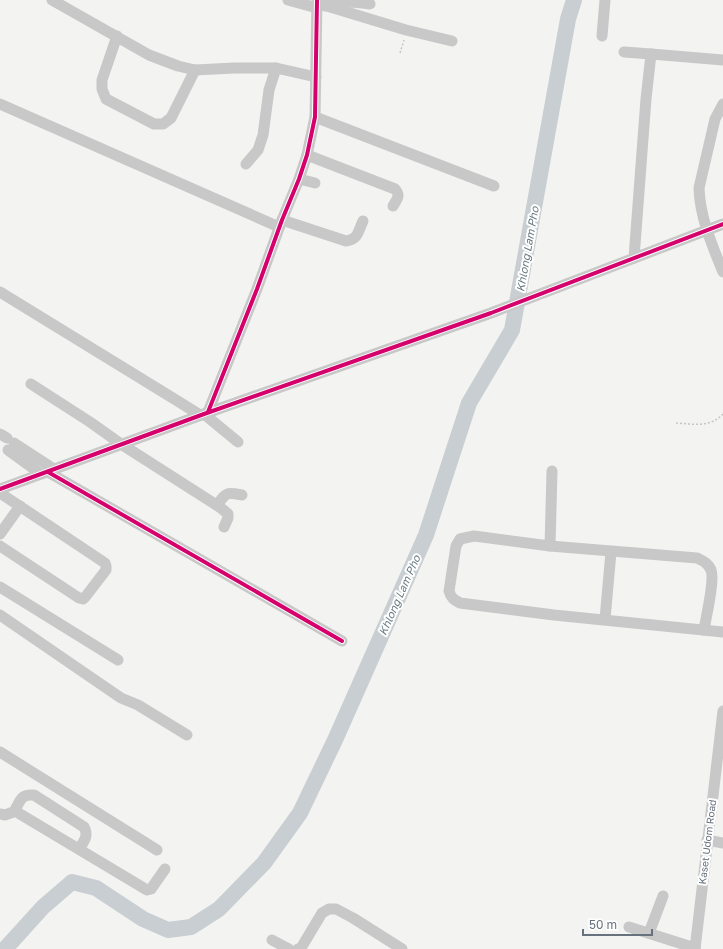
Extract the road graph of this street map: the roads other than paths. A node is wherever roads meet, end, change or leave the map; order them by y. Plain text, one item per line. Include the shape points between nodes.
1 (52, 0) edge
2 (288, 0) edge
3 (605, 0) edge
4 (319, 4) edge
5 (370, 4) dead end
6 (117, 36) junction
7 (602, 36) dead end
8 (452, 41) dead end
9 (624, 52) dead end
10 (651, 54) junction
11 (723, 60) edge
12 (276, 68) junction
13 (195, 70) junction
14 (316, 77) junction
15 (0, 104) edge
16 (723, 104) edge
17 (315, 117) junction
18 (307, 155) junction
19 (246, 164) dead end
20 (299, 179) junction
21 (315, 183) dead end
22 (494, 186) dead end
23 (393, 206) dead end
24 (363, 221) dead end
25 (281, 223) junction
26 (723, 224) edge
27 (707, 230) junction
28 (634, 258) junction
29 (723, 272) edge
30 (0, 292) edge
31 (31, 384) dead end
32 (204, 414) junction
33 (238, 442) dead end
34 (5, 443) edge
35 (121, 444) junction
36 (552, 471) dead end
37 (48, 472) junction
38 (0, 489) edge
39 (0, 493) edge
40 (242, 495) dead end
41 (217, 505) junction
42 (20, 506) junction
43 (224, 527) dead end
44 (0, 534) edge
45 (0, 546) edge
46 (550, 546) junction
47 (611, 552) junction
48 (0, 587) edge
49 (0, 615) edge
50 (605, 620) junction
51 (704, 630) junction
52 (723, 632) edge
53 (342, 641) dead end
54 (118, 660) dead end
55 (723, 711) edge
56 (187, 735) dead end
57 (721, 744) edge
58 (0, 752) edge
59 (719, 778) edge
60 (16, 811) junction
61 (0, 814) edge
62 (708, 840) junction
63 (723, 843) edge
64 (79, 849) junction
65 (157, 850) dead end
66 (165, 869) dead end
67 (663, 896) dead end
68 (629, 927) dead end
69 (649, 933) junction
70 (272, 940) dead end
71 (289, 949) edge
72 (298, 949) edge
73 (402, 949) edge
74 (695, 949) edge

1 - 6 street
2 - 4 street
3 - 7 street
4 - 5 street via 338,1
4 - 8 street
4 - 14 street
6 - 13 street via 150,55
6 - 13 street via 102,80 106,99 154,124 163,124 171,118
9 - 10 street
10 - 11 street
10 - 28 street
12 - 13 street
12 - 14 street
12 - 19 street via 269,90 263,135 258,150
14 - 17 street
15 - 25 street
16 - 27 street via 716,119 699,188 701,211
17 - 18 street
17 - 22 street
18 - 20 street
18 - 23 street via 395,189 398,197
20 - 21 street
20 - 25 street
24 - 25 street via 356,238 346,241
25 - 32 street via 257,289
26 - 27 street
27 - 28 street
27 - 29 street
28 - 32 street via 491,313
30 - 32 street via 169,396
31 - 35 street
32 - 33 street
32 - 35 street
34 - 37 street
35 - 37 street
35 - 41 street
36 - 46 street
37 - 38 street
37 - 53 street
39 - 42 street
40 - 41 street via 227,493
41 - 43 street via 228,514
42 - 44 street
42 - 45 street via 104,563 106,570 83,599
46 - 47 street
46 - 50 street via 474,536 460,539 456,546 449,591 451,597 460,603
47 - 50 street
47 - 51 street via 697,558 706,563 711,570 712,580
48 - 54 street
49 - 56 street via 121,698 138,705
50 - 51 street
51 - 52 street
55 - 57 street, Kaset Udom Road
57 - 59 street, Kaset Udom Road
58 - 65 street
59 - 62 street, Kaset Udom Road
60 - 61 street
60 - 64 street
60 - 64 street via 23,797 28,794 34,795 84,827 86,837
62 - 63 street
62 - 74 street, Kaset Udom Road
64 - 66 street via 146,890 152,889
67 - 69 street
68 - 69 street
69 - 74 street
70 - 71 street
72 - 73 street via 322,913 336,909

